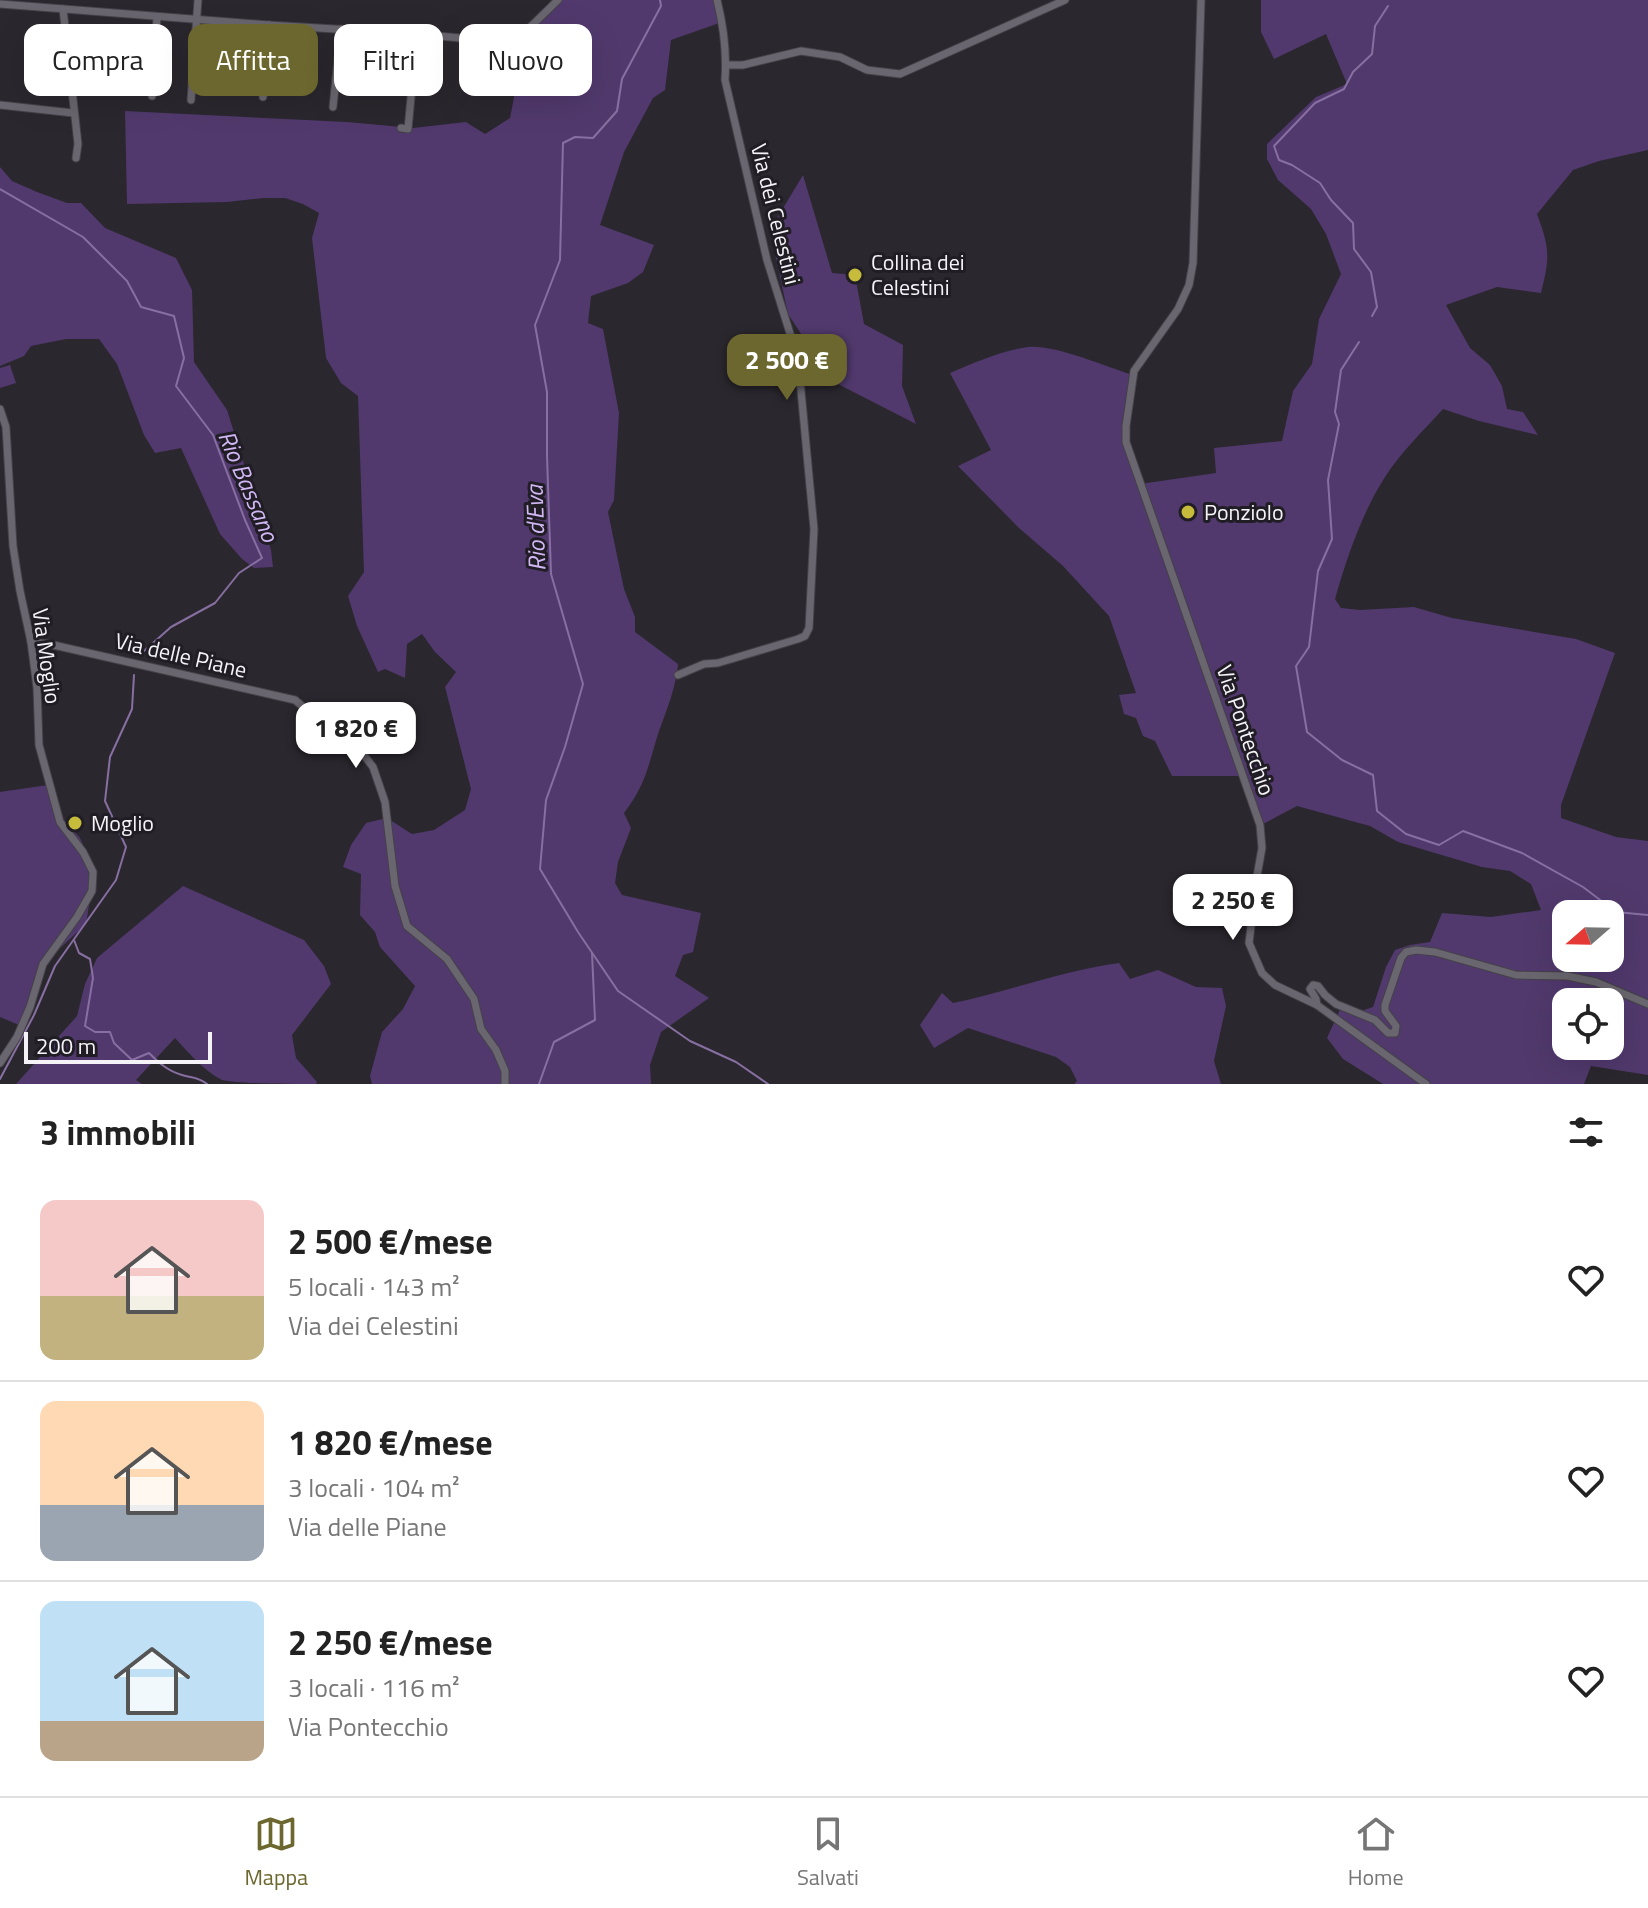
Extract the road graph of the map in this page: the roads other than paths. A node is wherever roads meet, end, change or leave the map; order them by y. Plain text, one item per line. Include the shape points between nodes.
1 (198, 0) edge
2 (558, 0) edge
3 (717, 0) edge
4 (1065, 0) edge
5 (1201, 0) edge
6 (0, 4) edge
7 (63, 9) junction
8 (157, 17) junction
9 (197, 20) junction
10 (157, 24) edge
11 (255, 24) edge
12 (443, 36) edge
13 (727, 65) junction
14 (334, 96) edge
15 (411, 96) edge
16 (191, 100) dead end
17 (0, 105) edge
18 (333, 107) dead end
19 (73, 113) junction
20 (401, 128) dead end
21 (76, 158) dead end
22 (0, 409) edge
23 (31, 642) junction
24 (678, 675) dead end
25 (1648, 1004) edge
26 (1317, 1005) junction
27 (0, 1063) edge
28 (505, 1084) edge
29 (1426, 1084) edge

1 - 9 street
2 - 12 street via 518,39
3 - 13 street, Via dei Celestini
4 - 13 street via 900,74 801,51
5 - 26 street, Via Pontecchio via 1193,263 1178,309 1134,371 1126,442 1260,825 1262,848 1249,943 1262,973 1275,985
6 - 7 street
7 - 8 street
7 - 19 street
8 - 9 street
8 - 10 street
9 - 11 street
9 - 16 street
13 - 24 street, Via dei Celestini via 725,80 767,260 798,359 814,529 809,628 798,639
14 - 18 street
15 - 20 street via 408,129
17 - 19 street
19 - 21 street
22 - 23 street, Via Moglio via 6,427 13,546
23 - 27 street, Via Moglio via 39,745 60,822 93,872 92,891 43,964 17,1037
23 - 28 street, Via delle Piane via 295,700 356,745 373,767 385,802 395,886 407,926 447,959 474,999 481,1029 505,1071
25 - 26 street via 1596,982 1516,975 1416,950 1401,958 1385,1005 1395,1033 1336,1004 1313,985
26 - 29 street, Via Pontecchio

